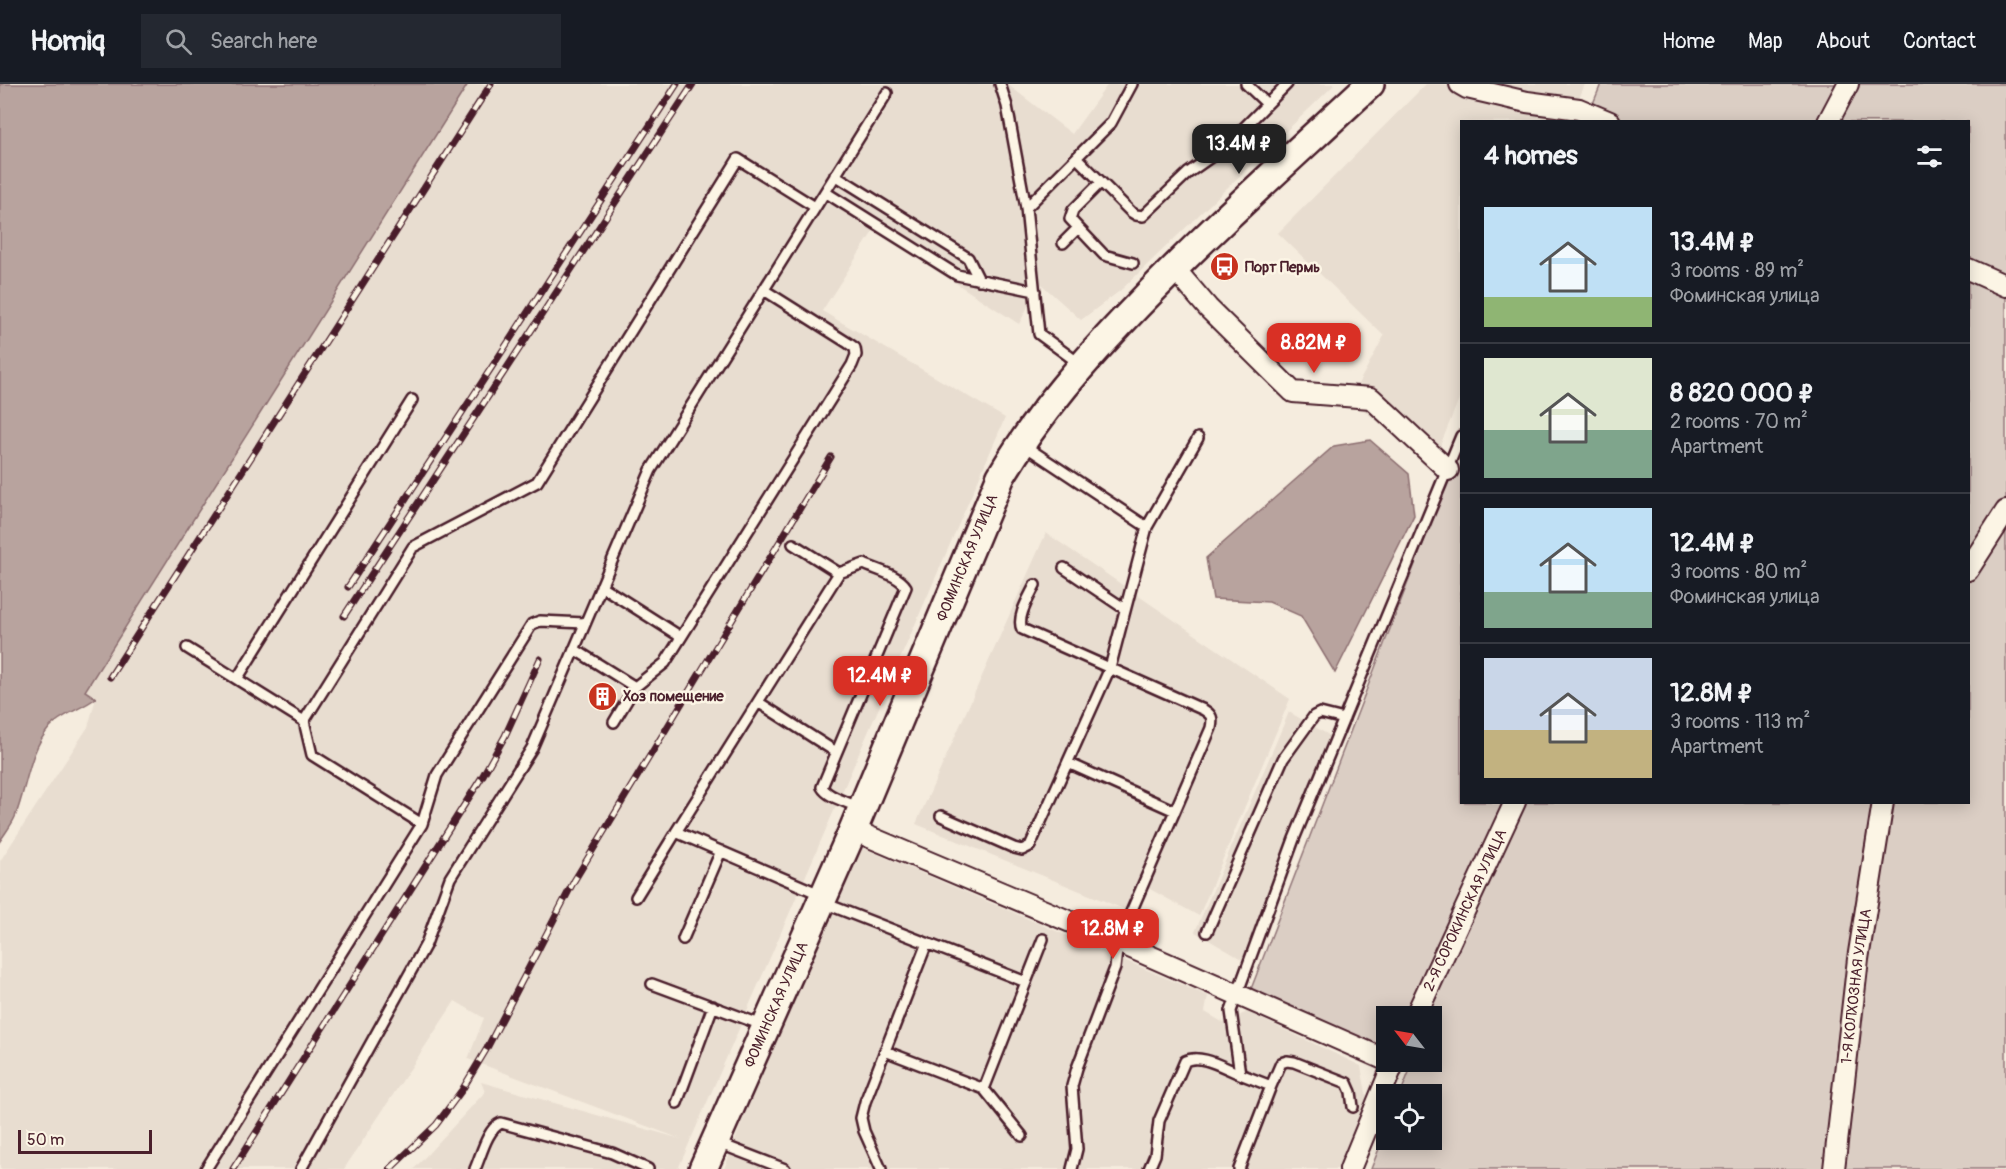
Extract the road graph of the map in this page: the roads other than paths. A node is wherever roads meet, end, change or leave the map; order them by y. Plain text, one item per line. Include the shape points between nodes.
1 (999, 84) edge
2 (1132, 84) edge
3 (1246, 84) edge
4 (1287, 84) edge
5 (1370, 84) edge
6 (1460, 84) edge
7 (1848, 84) edge
8 (887, 93) dead end
9 (1267, 104) junction
10 (1577, 115) edge
11 (1601, 120) edge
12 (1829, 120) edge
13 (1077, 158) junction
14 (835, 175) junction
15 (1101, 182) junction
16 (825, 192) junction
17 (815, 207) junction
18 (1026, 208) junction
19 (1078, 228) junction
20 (1063, 243) dead end
21 (1133, 262) dead end
22 (1173, 267) junction
23 (1970, 270) edge
24 (979, 280) junction
25 (2006, 286) edge
26 (764, 290) junction
27 (1035, 291) junction
28 (1082, 365) junction
29 (412, 400) dead end
30 (1198, 438) dead end
31 (1460, 439) edge
32 (1020, 443) junction
33 (1448, 470) junction
34 (2006, 511) edge
35 (1147, 527) junction
36 (792, 544) dead end
37 (1970, 567) edge
38 (1064, 568) dead end
39 (839, 573) junction
40 (1035, 585) dead end
41 (601, 586) junction
42 (1125, 609) junction
43 (585, 622) junction
44 (681, 637) junction
45 (187, 648) dead end
46 (574, 649) junction
47 (1110, 668) junction
48 (237, 679) junction
49 (636, 687) junction
50 (758, 702) junction
51 (1344, 719) junction
52 (304, 721) junction
53 (614, 722) dead end
54 (836, 752) junction
55 (1068, 764) junction
56 (1514, 804) edge
57 (1882, 804) edge
58 (1175, 811) junction
59 (941, 816) dead end
60 (858, 819) junction
61 (422, 824) junction
62 (676, 832) junction
63 (721, 852) junction
64 (636, 897) dead end
65 (823, 899) junction
66 (1207, 932) dead end
67 (683, 939) dead end
68 (1042, 939) dead end
69 (1118, 942) junction
70 (927, 943) junction
71 (1026, 982) junction
72 (652, 984) dead end
73 (1238, 994) junction
74 (713, 1006) junction
75 (1420, 1006) edge
76 (767, 1026) junction
77 (885, 1051) junction
78 (1376, 1055) edge
79 (1387, 1072) edge
80 (1240, 1074) junction
81 (1270, 1086) junction
82 (984, 1089) junction
83 (677, 1103) dead end
84 (1353, 1107) dead end
85 (1022, 1137) dead end
86 (716, 1142) junction
87 (206, 1169) edge
88 (301, 1169) edge
89 (475, 1169) edge
90 (648, 1169) edge
91 (704, 1169) edge
92 (785, 1169) edge
93 (881, 1169) edge
94 (1072, 1169) edge
95 (1149, 1169) edge
96 (1239, 1169) edge
97 (1350, 1169) edge
98 (1834, 1169) edge

1 - 18 lane via 1007,106
2 - 13 lane via 1111,123
3 - 9 lane
4 - 9 lane
5 - 22 street, ФОМИНСКАЯ УЛИЦА
6 - 10 street
7 - 12 street
8 - 14 lane
9 - 15 lane via 1225,147 1188,173 1143,216 1131,212
10 - 11 street
13 - 15 lane
13 - 18 lane
14 - 16 lane
14 - 24 lane via 968,258
15 - 19 lane via 1070,215
16 - 17 lane
16 - 24 lane via 957,275
17 - 26 lane
17 - 52 lane via 738,159 537,482 413,547
18 - 27 lane
19 - 20 lane
19 - 21 lane via 1104,255
22 - 28 street, ФОМИНСКАЯ УЛИЦА
22 - 33 street via 1208,308 1293,392 1371,398
23 - 25 street
24 - 27 lane
26 - 41 lane via 651,470
26 - 44 lane via 848,343 855,348 856,355
27 - 28 lane via 1039,334
28 - 32 street, ФОМИНСКАЯ УЛИЦА
29 - 48 lane
30 - 35 lane
31 - 33 lane
32 - 35 lane
32 - 60 street, ФОМИНСКАЯ УЛИЦА via 1001,476
33 - 51 lane
34 - 37 street
35 - 42 lane
36 - 39 lane
38 - 42 lane
39 - 50 lane
39 - 54 lane via 864,564 898,579 906,587
40 - 47 lane via 1022,616 1022,628
41 - 43 lane
41 - 44 lane
42 - 47 lane
43 - 46 lane
43 - 61 lane via 532,624 437,775
44 - 49 lane via 665,663
45 - 48 lane
46 - 49 lane
46 - 88 lane via 532,748 450,879 426,944
47 - 55 lane
47 - 58 lane via 1211,714 1211,728
48 - 52 lane
49 - 53 lane
50 - 54 lane
50 - 62 lane
51 - 66 lane via 1320,713 1314,716 1283,759
51 - 73 lane via 1294,839
52 - 61 lane via 312,755
54 - 60 lane via 822,787
55 - 58 lane
55 - 59 lane via 1036,837 1022,850
56 - 75 street, 2-Я СОРОКИНСКАЯ УЛИЦА
57 - 98 street, 1-Я КОЛХОЗНАЯ УЛИЦА via 1858,959
58 - 69 lane
60 - 65 street, ФОМИНСКАЯ УЛИЦА
60 - 69 street
61 - 87 lane
62 - 63 lane
62 - 64 lane
63 - 65 lane
63 - 67 lane
65 - 70 lane
65 - 76 street, ФОМИНСКАЯ УЛИЦА
68 - 71 lane
69 - 73 street
69 - 94 lane via 1115,968 1072,1086 1077,1136
70 - 71 lane
70 - 77 lane
71 - 82 lane
72 - 74 lane
73 - 78 street
73 - 80 lane via 1231,1011
74 - 76 lane
74 - 83 lane
76 - 86 street, ФОМИНСКАЯ УЛИЦА
77 - 82 lane
77 - 93 lane via 861,1118
79 - 97 street
80 - 81 lane
80 - 95 lane via 1200,1059 1185,1061 1159,1121 1155,1155
81 - 84 lane via 1281,1063 1294,1062 1347,1083
81 - 96 lane
82 - 85 lane
86 - 91 street, ФОМИНСКАЯ УЛИЦА
86 - 92 lane
89 - 90 lane via 492,1131 501,1123 612,1153

